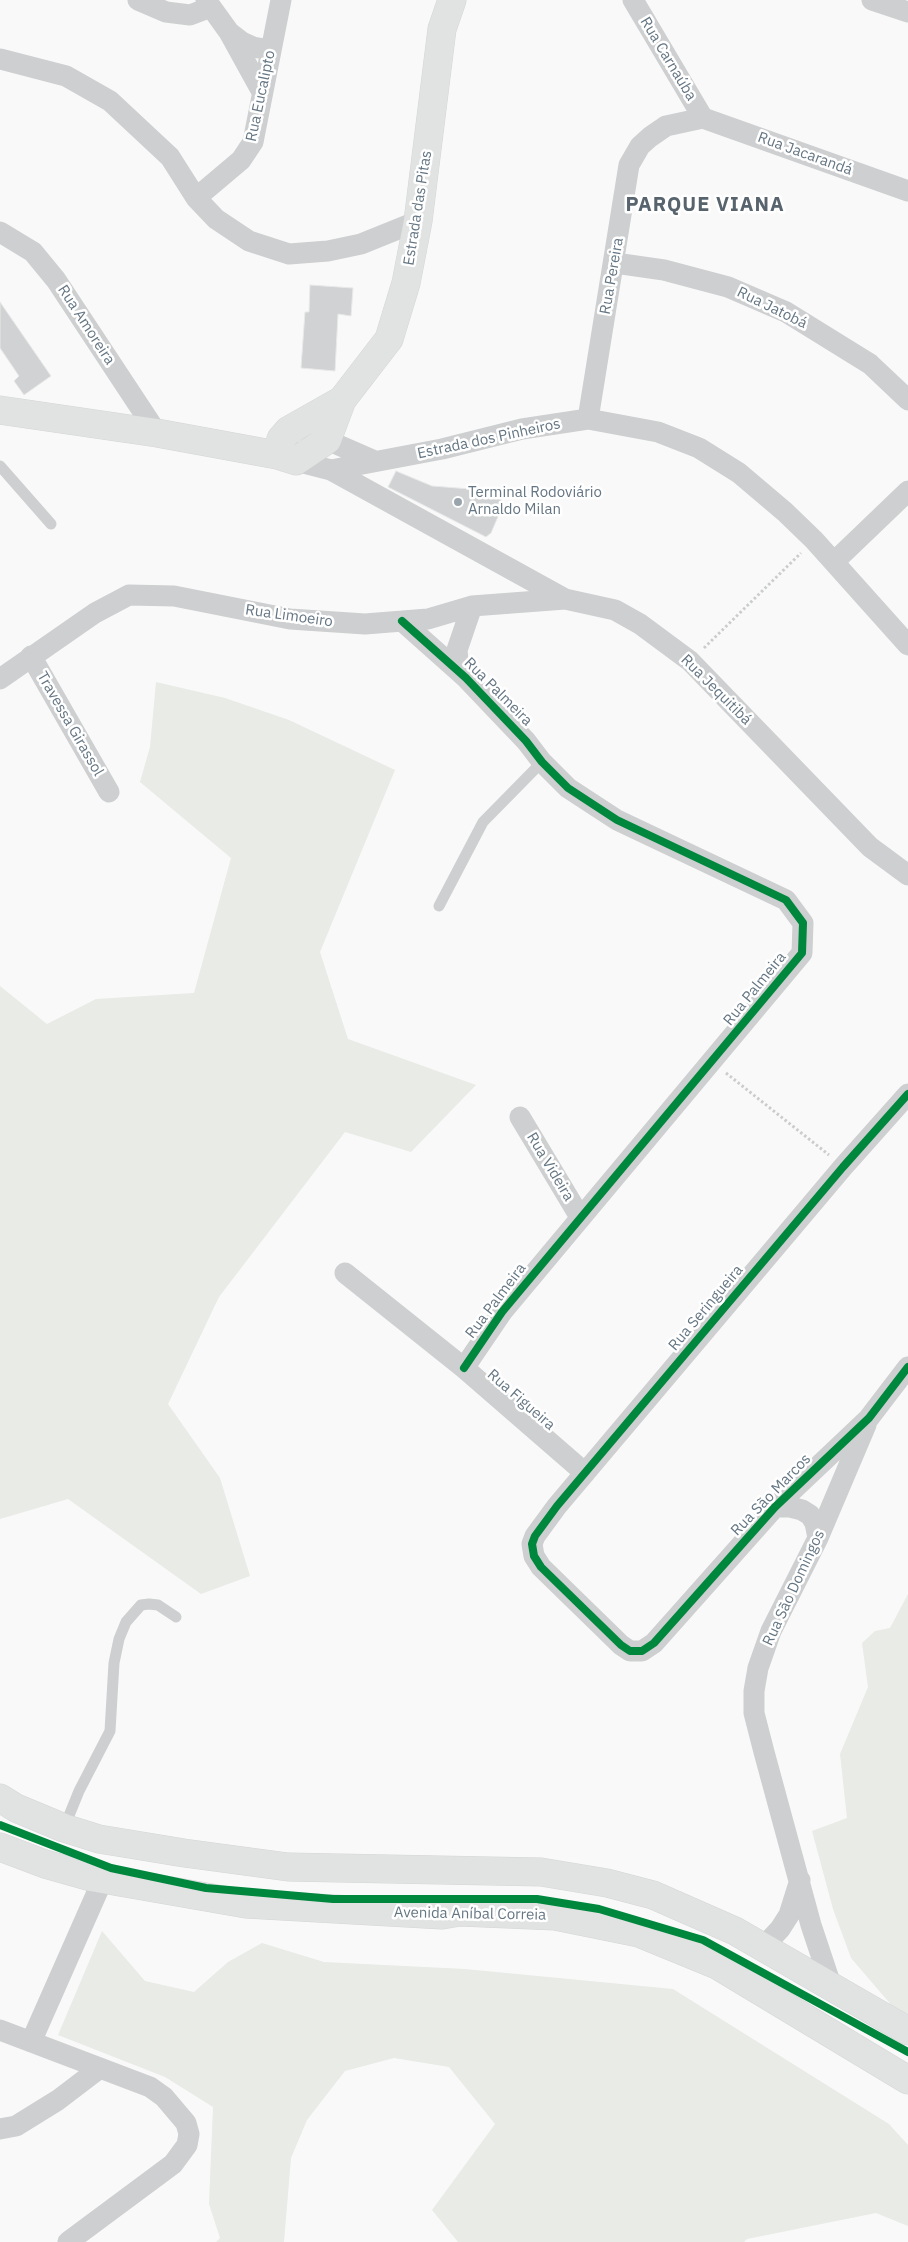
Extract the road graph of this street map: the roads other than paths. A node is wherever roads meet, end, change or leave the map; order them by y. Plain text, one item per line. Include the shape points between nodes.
1 (138, 0) edge
2 (281, 0) edge
3 (452, 0) edge
4 (633, 0) edge
5 (872, 0) edge
6 (208, 4) edge
7 (908, 12) edge
8 (229, 32) junction
9 (270, 50) junction
10 (0, 59) edge
11 (262, 92) junction
12 (703, 118) junction
13 (908, 190) edge
14 (196, 198) junction
15 (418, 221) junction
16 (0, 232) edge
17 (615, 263) junction
18 (342, 400) junction
19 (908, 400) edge
20 (0, 410) edge
21 (588, 419) junction
22 (289, 430) junction
23 (157, 433) junction
24 (327, 440) junction
25 (244, 450) junction
26 (286, 458) junction
27 (375, 462) junction
28 (0, 466) edge
29 (331, 470) junction
30 (908, 491) edge
31 (51, 524) dead end
32 (834, 562) junction
33 (564, 599) junction
34 (472, 606) junction
35 (402, 621) junction
36 (908, 645) edge
37 (31, 656) junction
38 (466, 678) junction
39 (0, 679) edge
40 (542, 762) junction
41 (110, 792) dead end
42 (908, 874) edge
43 (439, 906) dead end
44 (908, 1094) edge
45 (520, 1117) dead end
46 (580, 1217) junction
47 (345, 1273) dead end
48 (908, 1367) edge
49 (464, 1368) junction
50 (869, 1418) junction
51 (585, 1473) junction
52 (775, 1507) junction
53 (818, 1538) junction
54 (176, 1617) dead end
55 (654, 1643) joint
56 (0, 1798) edge
57 (64, 1828) junction
58 (0, 1847) edge
59 (103, 1879) junction
60 (800, 1880) junction
61 (764, 1946) junction
62 (831, 1985) junction
63 (0, 2030) edge
64 (908, 2031) edge
65 (31, 2042) junction
66 (100, 2068) junction
67 (908, 2080) edge
68 (0, 2129) edge
69 (68, 2242) edge

1 - 6 street via 166,12 190,15
2 - 9 street, Rua Eucalipto
3 - 15 main road, Estrada das Pitas via 442,29
4 - 12 street, Rua Carnaúba
5 - 7 street
6 - 8 street
8 - 9 street via 253,47
8 - 11 street
9 - 11 street, Rua Eucalipto
10 - 14 street via 66,76 110,101 170,157
11 - 14 street, Rua Eucalipto via 253,142 241,160
12 - 13 street, Rua Jacarandá
12 - 17 street, Rua Pereira via 666,126 640,146 629,164
14 - 15 street via 216,219 249,241 289,254 328,252 361,244
15 - 18 main road, Estrada das Pitas via 406,283 389,339
16 - 23 street, Rua Amoreira via 33,252 56,280
17 - 19 street, Rua Jatobá via 664,270 728,287 786,312 870,364
17 - 21 street, Rua Pereira
18 - 22 main road, Estrada das Pitas
18 - 24 main road, Estrada das Pitas
20 - 23 main road, Estrada dos Pinheiros
21 - 27 street, Estrada dos Pinheiros via 522,429 442,450
21 - 32 street, Estrada dos Pinheiros via 658,432 699,448 739,473
22 - 24 main road
22 - 25 main road
22 - 26 main road via 281,439
23 - 25 main road, Estrada dos Pinheiros
24 - 26 main road
24 - 27 street
25 - 26 main road, Estrada dos Pinheiros
26 - 29 street, Estrada dos Pinheiros
27 - 29 street, Estrada dos Pinheiros
28 - 31 lane
29 - 33 street, Rua Jequitibá
30 - 32 street
32 - 36 street, Estrada dos Pinheiros
33 - 34 street, Rua Limoeiro
33 - 42 street, Rua Jequitibá via 615,610 690,661 870,847
34 - 35 street, Rua Limoeiro via 428,618
34 - 38 street, Rua Palmeira via 457,650
35 - 37 street, Rua Limoeiro via 327,623 174,596 130,594
35 - 38 street, Rua Palmeira
37 - 39 street, Rua Limoeiro
37 - 41 street, Travessa Girassol
38 - 40 street, Rua Palmeira
40 - 43 lane via 483,822
40 - 46 street, Rua Palmeira via 568,788 617,820 786,900 804,923 802,953
44 - 51 street, Rua Seringueira
45 - 46 street, Rua Videira
46 - 49 street, Rua Palmeira via 502,1312
47 - 49 street, Rua Figueira
48 - 50 street, Rua São Marcos
49 - 51 street, Rua Figueira
50 - 52 street, Rua São Marcos
50 - 53 street, Rua São Domingos
51 - 55 street, Rua Seringueira via 557,1506 532,1544 534,1556 620,1645 630,1651 642,1651
52 - 53 street via 802,1510 815,1523
52 - 55 street, Rua São Marcos
53 - 60 street, Rua São Domingos via 771,1631 754,1691 756,1721
54 - 57 lane via 149,1604 141,1605 126,1622 114,1663 110,1731 78,1791
56 - 57 main road
57 - 61 main road via 99,1839 288,1866 471,1869 541,1872 579,1878 653,1895
58 - 59 main road, Avenida Aníbal Correia via 45,1864
59 - 65 street
59 - 67 main road, Avenida Aníbal Correia via 246,1904 442,1915 460,1912 555,1916 639,1934 717,1964
60 - 61 street via 789,1915
60 - 62 street, Rua São Domingos
61 - 62 main road
62 - 64 main road
63 - 65 street
65 - 66 street
66 - 68 street via 16,2126
66 - 69 street via 150,2086 164,2097 186,2123 187,2145 173,2164

